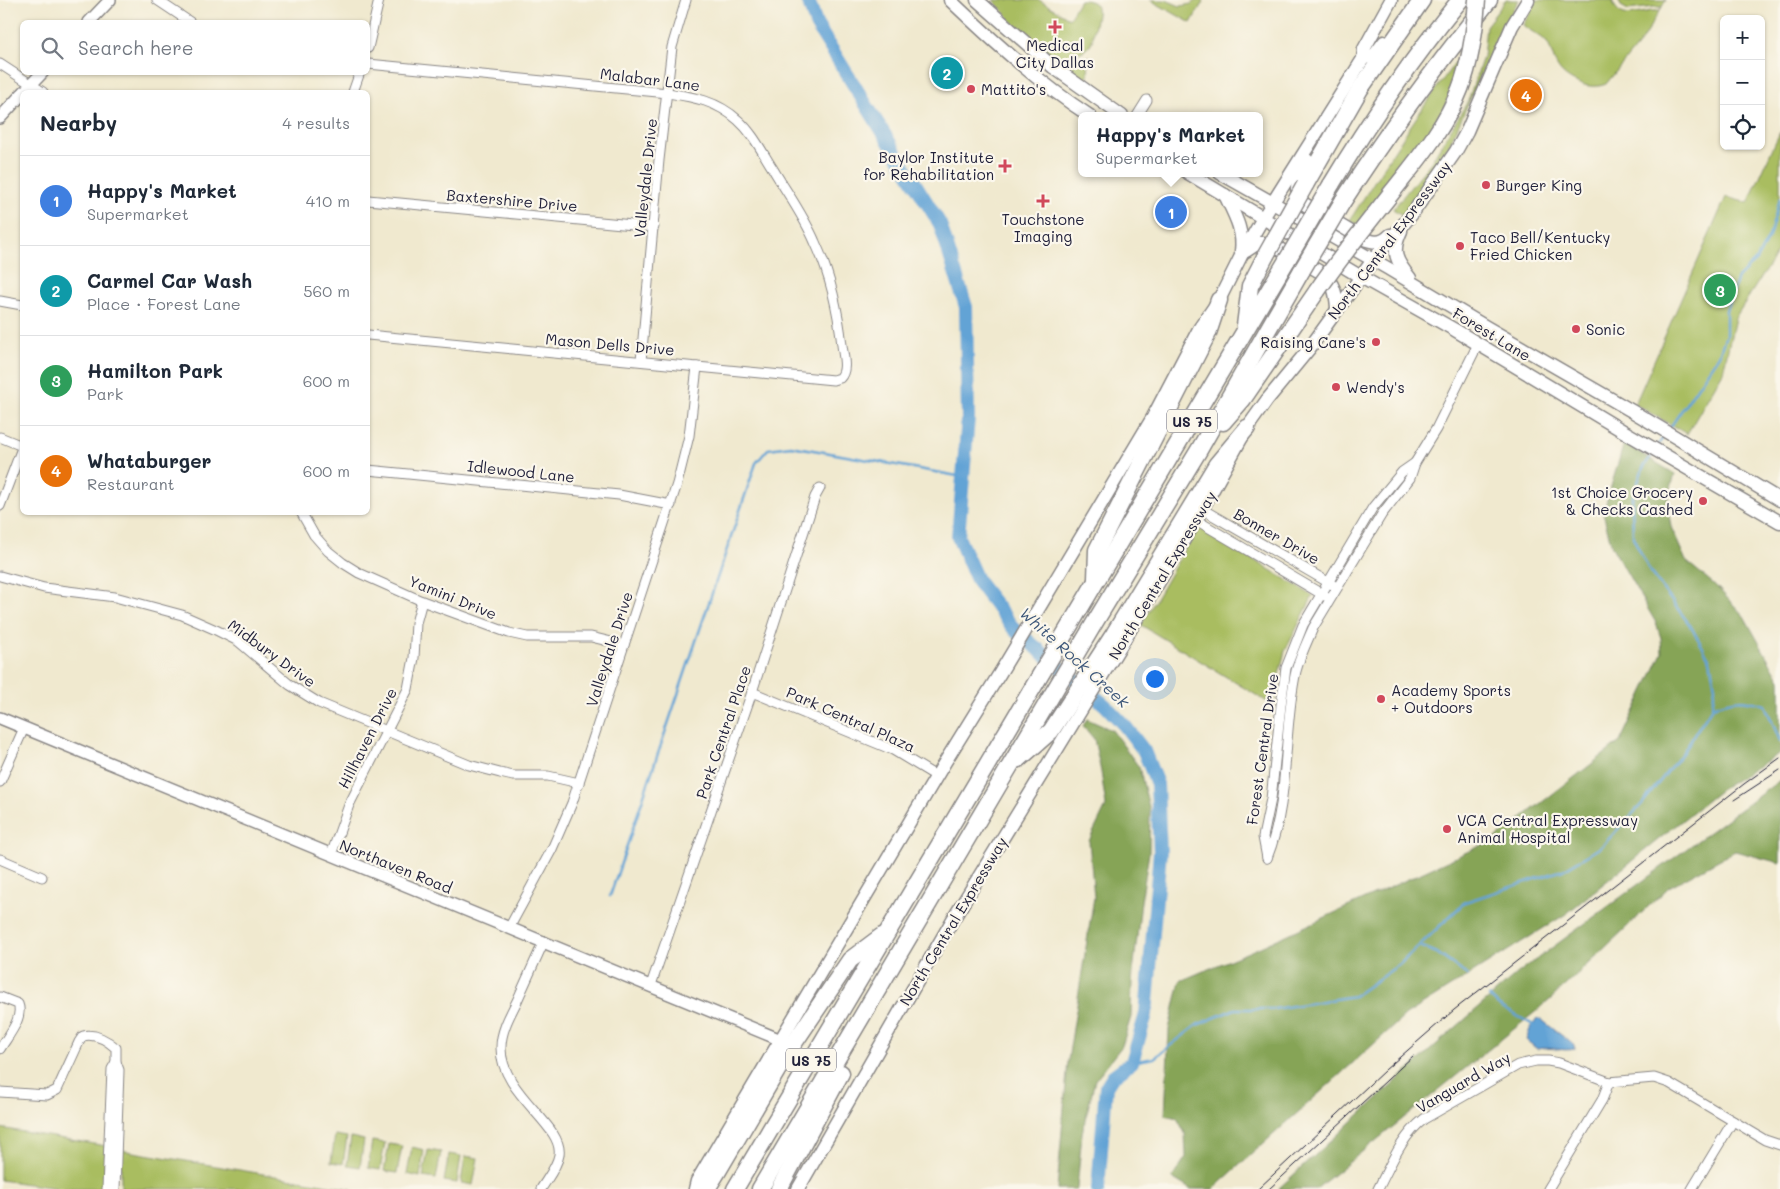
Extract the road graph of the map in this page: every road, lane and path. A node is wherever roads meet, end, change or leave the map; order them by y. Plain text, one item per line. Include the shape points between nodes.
1 (110, 0) edge
2 (157, 0) edge
3 (379, 0) edge
4 (686, 0) edge
5 (950, 0) edge
6 (977, 0) edge
7 (1391, 0) edge
8 (1416, 0) edge
9 (1422, 0) edge
10 (1460, 0) edge
11 (1477, 0) edge
12 (1489, 0) edge
13 (1528, 0) edge
14 (91, 20) edge
15 (187, 20) edge
16 (370, 39) edge
17 (1004, 50) junction
18 (1363, 59) junction
19 (0, 64) edge
20 (370, 64) edge
21 (40, 75) edge
22 (359, 75) edge
23 (26, 90) edge
24 (354, 90) edge
25 (668, 93) junction
26 (1092, 95) junction
27 (20, 96) edge
28 (1147, 100) dead end
29 (1085, 112) edge
30 (1115, 112) edge
31 (1140, 112) edge
32 (0, 118) edge
33 (1320, 130) junction
34 (1194, 177) edge
35 (1227, 177) edge
36 (1225, 196) junction
37 (370, 200) edge
38 (1273, 202) junction
39 (1263, 218) junction
40 (1407, 220) junction
41 (654, 227) junction
42 (1241, 256) junction
43 (1373, 260) junction
44 (1361, 277) junction
45 (1425, 291) junction
46 (1393, 296) junction
47 (1219, 300) junction
48 (0, 301) edge
49 (20, 305) edge
50 (1338, 308) junction
51 (1486, 328) junction
52 (1244, 332) junction
53 (370, 335) edge
54 (1478, 344) junction
55 (641, 361) junction
56 (697, 366) junction
57 (844, 370) joint
58 (1566, 374) junction
59 (1588, 387) junction
60 (1577, 403) junction
61 (1248, 428) junction
62 (0, 438) edge
63 (20, 446) edge
64 (1199, 450) junction
65 (20, 452) edge
66 (1415, 463) junction
67 (370, 470) edge
68 (1753, 484) junction
69 (820, 488) dead end
70 (1780, 500) edge
71 (1742, 501) junction
72 (671, 505) junction
73 (0, 506) edge
74 (1199, 514) junction
75 (304, 515) edge
76 (1780, 522) edge
77 (0, 576) edge
78 (1096, 581) junction
79 (1328, 582) junction
80 (1337, 588) junction
81 (1321, 594) junction
82 (1330, 600) junction
83 (422, 601) junction
84 (1117, 640) junction
85 (624, 645) junction
86 (752, 692) junction
87 (1281, 705) junction
88 (1291, 707) junction
89 (0, 718) edge
90 (24, 728) junction
91 (387, 731) junction
92 (1008, 769) junction
93 (936, 776) junction
94 (0, 782) edge
95 (579, 784) junction
96 (331, 855) junction
97 (0, 859) edge
98 (42, 877) dead end
99 (509, 928) junction
100 (888, 932) junction
101 (544, 941) junction
102 (651, 985) junction
103 (0, 997) edge
104 (852, 1035) junction
105 (781, 1040) junction
106 (0, 1049) edge
107 (116, 1062) junction
108 (1608, 1082) junction
109 (0, 1092) edge
110 (1733, 1121) junction
111 (1780, 1145) edge
112 (107, 1189) edge
113 (115, 1189) edge
114 (541, 1189) edge
115 (695, 1189) edge
116 (704, 1189) edge
117 (735, 1189) edge
118 (760, 1189) edge
119 (779, 1189) edge
120 (798, 1189) edge
121 (1378, 1189) edge
122 (1548, 1189) edge
123 (1692, 1189) edge

1 - 14 street
2 - 15 street
3 - 16 street
4 - 25 street, Valleydale Drive via 672,47
5 - 17 main road
6 - 26 main road via 1053,67
7 - 18 main road via 1364,49
8 - 18 main road via 1375,54
9 - 52 highway, bridge via 1360,89 1266,255 1250,286
10 - 52 highway, US 75, bridge via 1389,94
11 - 64 highway, bridge via 1468,65 1448,114 1423,154 1344,253 1243,399
12 - 64 highway, North Central Expressway / US 75, bridge via 1378,146 1302,270
13 - 40 main road, North Central Expressway via 1512,26 1456,151
17 - 26 main road via 1032,64 1069,92
17 - 29 main road
18 - 33 main road
19 - 23 street
20 - 25 street, Malabar Lane
21 - 23 street
22 - 24 street
25 - 41 street, Valleydale Drive
25 - 57 street, Malabar Lane via 709,101 739,120 750,134 803,219 823,260 840,325
26 - 30 main road
27 - 32 street
28 - 31 street
33 - 38 main road
33 - 40 main road via 1296,186 1302,202 1371,242 1382,242
34 - 36 main road, Forest Lane
35 - 38 main road, Forest Lane
36 - 39 main road, Forest Lane
36 - 42 main road via 1240,226
37 - 41 street, Baxtershire Drive
38 - 39 main road
38 - 43 main road, Forest Lane
39 - 42 main road
39 - 44 main road, Forest Lane
40 - 43 main road, North Central Expressway
40 - 45 main road via 1395,246 1395,254 1402,268
41 - 55 street, Valleydale Drive
42 - 47 main road
42 - 50 main road via 1258,243 1275,245 1329,279
43 - 44 main road, North Central Expressway
43 - 45 main road, Forest Lane
44 - 46 main road, Forest Lane
44 - 50 main road, North Central Expressway
45 - 51 main road, Forest Lane
46 - 51 main road via 1428,307 1468,330
46 - 54 main road, Forest Lane
47 - 78 highway via 1208,333 1097,550
47 - 93 main road via 1199,329 1153,417
48 - 49 street
50 - 61 main road, North Central Expressway
51 - 58 main road, Forest Lane
52 - 78 highway, US 75
53 - 55 street, Mason Dells Drive
54 - 58 main road via 1489,340 1540,367
54 - 60 main road, Forest Lane
54 - 66 street, Forest Central Drive via 1436,429
55 - 56 street, Mason Dells Drive
56 - 57 street, Mason Dells Drive via 833,380 840,378
56 - 72 street, Valleydale Drive via 689,436
58 - 59 main road, Forest Lane
59 - 60 main road
59 - 68 main road, Forest Lane
60 - 71 main road, Forest Lane
61 - 74 main road, North Central Expressway
61 - 84 highway via 1217,464
62 - 63 street
64 - 92 highway, North Central Expressway / US 75
65 - 73 street
66 - 79 street, Forest Central Drive via 1402,472 1373,507
66 - 80 street, Forest Central Drive via 1410,478 1382,514
67 - 72 street, Idlewood Lane via 619,495
68 - 70 main road, Forest Lane
68 - 71 main road
69 - 86 street, Park Central Place
71 - 76 main road, Forest Lane
72 - 85 street, Valleydale Drive
74 - 79 street, Bonner Drive
74 - 81 street, Bonner Drive
74 - 84 main road, North Central Expressway
75 - 83 street, Yamini Drive via 314,536 343,563 360,574
77 - 91 street, Midbury Drive via 44,588 115,597 182,614 238,641 307,696
78 - 100 highway, US 75
79 - 80 street, Bonner Drive
79 - 81 street, Forest Central Drive
80 - 82 street, Forest Central Drive
81 - 82 street, Bonner Drive
81 - 87 street, Forest Central Drive via 1286,668
82 - 88 street, Forest Central Drive via 1304,647 1296,671
83 - 85 street, Yamini Drive via 527,637 585,637
83 - 91 street, Hillhaven Drive via 408,689
84 - 92 highway via 1051,731
84 - 120 main road, North Central Expressway via 1074,720 952,921
85 - 95 street, Valleydale Drive
86 - 93 street, Park Central Plaza via 893,750
86 - 102 street, Park Central Place
87 - 88 street
87 - 88 street, Forest Central Drive via 1271,799 1263,837 1267,858 1283,801
89 - 90 street, Northaven Road
90 - 94 street
90 - 96 street, Northaven Road
91 - 95 street, Midbury Drive via 484,770 513,776 561,778
91 - 96 street, Hillhaven Drive via 349,805
92 - 104 highway, North Central Expressway / US 75
93 - 105 main road
95 - 99 street, Valleydale Drive via 552,849
96 - 99 street, Northaven Road
97 - 98 street
99 - 101 street, Northaven Road
100 - 116 highway via 850,960 788,1052 718,1171
100 - 117 highway, US 75
101 - 102 street, Northaven Road
101 - 114 street via 505,1028 501,1047 504,1070 510,1082 552,1131 558,1143 559,1156
102 - 105 street, Northaven Road
103 - 106 street via 18,1004 20,1009
104 - 118 highway, North Central Expressway / US 75
104 - 119 highway via 845,1064
105 - 115 main road
107 - 109 street via 116,1048 103,1039 87,1035 79,1042 57,1090 47,1095
107 - 112 street via 112,1070
107 - 113 street via 119,1070
108 - 110 street, Vanguard Way via 1654,1078 1669,1083
108 - 121 street, Vanguard Way via 1548,1061 1518,1065 1413,1128
108 - 122 street via 1602,1100
110 - 111 street, Vanguard Way
110 - 123 street

